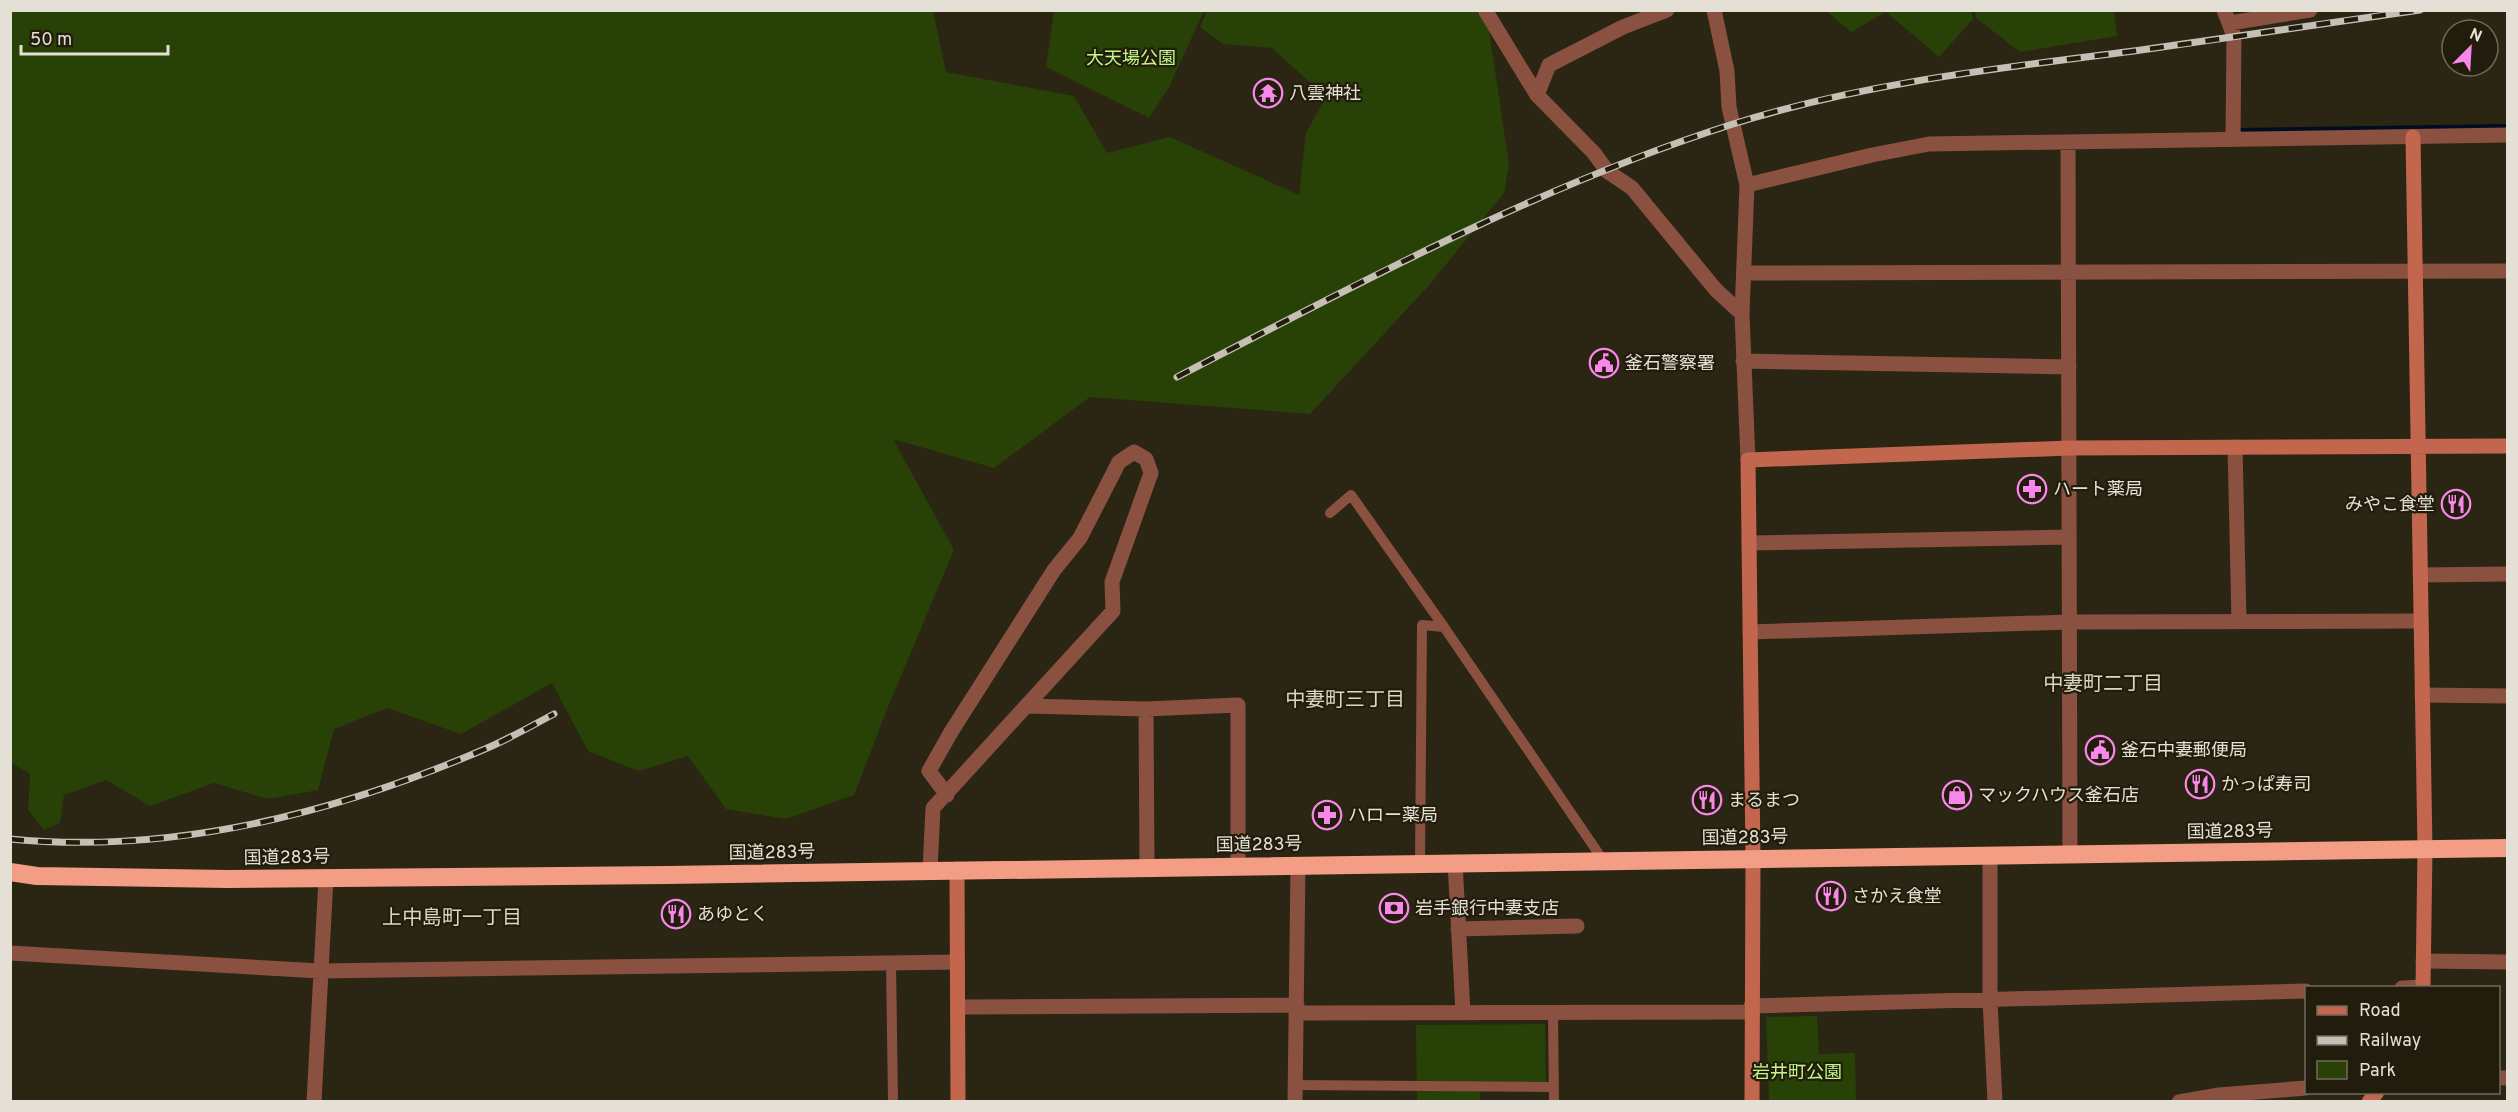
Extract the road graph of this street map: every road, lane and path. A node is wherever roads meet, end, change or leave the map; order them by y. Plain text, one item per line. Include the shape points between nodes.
1 (1485, 10) edge
2 (1667, 10) edge
3 (1714, 10) edge
4 (2310, 10) edge
5 (2227, 17) edge
6 (1537, 95) junction
7 (2508, 135) edge
8 (2413, 137) junction
9 (2233, 139) junction
10 (2068, 142) junction
11 (1747, 185) junction
12 (2508, 271) edge
13 (2069, 272) junction
14 (2415, 272) junction
15 (1744, 273) junction
16 (1742, 314) junction
17 (1743, 361) junction
18 (2069, 367) junction
19 (2508, 446) edge
20 (2235, 447) junction
21 (2418, 447) junction
22 (2069, 448) junction
23 (1748, 460) junction
24 (1330, 513) dead end
25 (2069, 537) junction
26 (1749, 543) junction
27 (2508, 574) edge
28 (2420, 575) junction
29 (2239, 621) junction
30 (2421, 621) junction
31 (2069, 622) junction
32 (1444, 627) junction
33 (1750, 632) junction
34 (2422, 695) junction
35 (2508, 696) edge
36 (1026, 706) junction
37 (1146, 709) junction
38 (947, 795) junction
39 (2508, 848) edge
40 (2425, 849) junction
41 (2070, 854) junction
42 (1990, 855) junction
43 (1753, 858) junction
44 (1603, 860) junction
45 (1455, 862) junction
46 (1420, 863) junction
47 (1238, 865) junction
48 (1298, 865) junction
49 (1147, 867) junction
50 (957, 869) junction
51 (930, 870) junction
52 (10, 872) edge
53 (326, 878) junction
54 (1577, 926) dead end
55 (1458, 928) junction
56 (10, 953) edge
57 (2423, 960) junction
58 (957, 962) junction
59 (2508, 962) edge
60 (891, 963) junction
61 (320, 971) junction
62 (2423, 986) edge
63 (2305, 991) edge
64 (1990, 1000) junction
65 (958, 1007) junction
66 (1297, 1009) junction
67 (1751, 1009) junction
68 (1463, 1013) junction
69 (1554, 1013) junction
70 (1295, 1085) junction
71 (1554, 1087) junction
72 (2305, 1088) edge
73 (314, 1101) edge
74 (893, 1101) edge
75 (958, 1101) edge
76 (1295, 1101) edge
77 (1554, 1101) edge
78 (1752, 1101) edge
79 (1995, 1101) edge
80 (2179, 1101) edge

1 - 6 street
2 - 6 street via 1623,27 1550,65
3 - 11 street
4 - 5 street
5 - 9 street via 2234,36
6 - 16 street via 1607,171 1632,188 1716,290
7 - 8 street
8 - 9 street
8 - 14 street
9 - 10 street
10 - 11 street via 1929,144
10 - 13 street
11 - 15 street
12 - 14 street
13 - 14 street
13 - 15 street
13 - 18 street
14 - 21 street
15 - 16 street
16 - 17 street
17 - 18 street
17 - 23 street
18 - 22 street
19 - 21 street
20 - 21 street
20 - 22 street
20 - 29 street
21 - 28 street
22 - 23 street
22 - 25 street
23 - 26 street
24 - 32 lane via 1351,495
25 - 26 street
25 - 31 street
26 - 33 street
27 - 28 street
28 - 30 street
29 - 30 street
29 - 31 street
30 - 34 street
31 - 33 street
31 - 41 street
32 - 44 lane
32 - 46 lane via 1422,625
33 - 43 street
34 - 35 street
34 - 40 street
36 - 37 street
36 - 38 street
36 - 38 street via 1113,611 1112,582 1150,473 1146,459 1134,452 1119,462 1080,538 1054,570 929,771
37 - 47 street via 1238,705
37 - 49 street
38 - 51 street via 933,808
39 - 40 highway, 国道283号
40 - 41 highway, 国道283号
40 - 57 street
41 - 42 highway, 国道283号
42 - 43 highway, 国道283号
42 - 64 street
43 - 44 highway, 国道283号
43 - 67 street
44 - 45 highway, 国道283号
45 - 46 highway, 国道283号
45 - 55 street
46 - 48 highway, 国道283号
47 - 48 highway, 国道283号
47 - 49 highway, 国道283号
48 - 66 street
49 - 50 highway, 国道283号
50 - 51 highway, 国道283号
50 - 58 street
51 - 53 highway, 国道283号
52 - 53 highway, 国道283号 via 37,876
53 - 61 street
54 - 55 street
55 - 68 street
56 - 61 street
57 - 59 street
57 - 62 street
58 - 60 street
58 - 65 street
60 - 61 street
60 - 74 lane
61 - 73 street
63 - 64 street
64 - 67 street
64 - 79 street
65 - 66 street
65 - 75 street
66 - 68 street
66 - 70 street
67 - 69 street
67 - 78 street
68 - 69 street
69 - 71 lane
70 - 71 lane
70 - 76 street
71 - 77 lane
72 - 80 street

